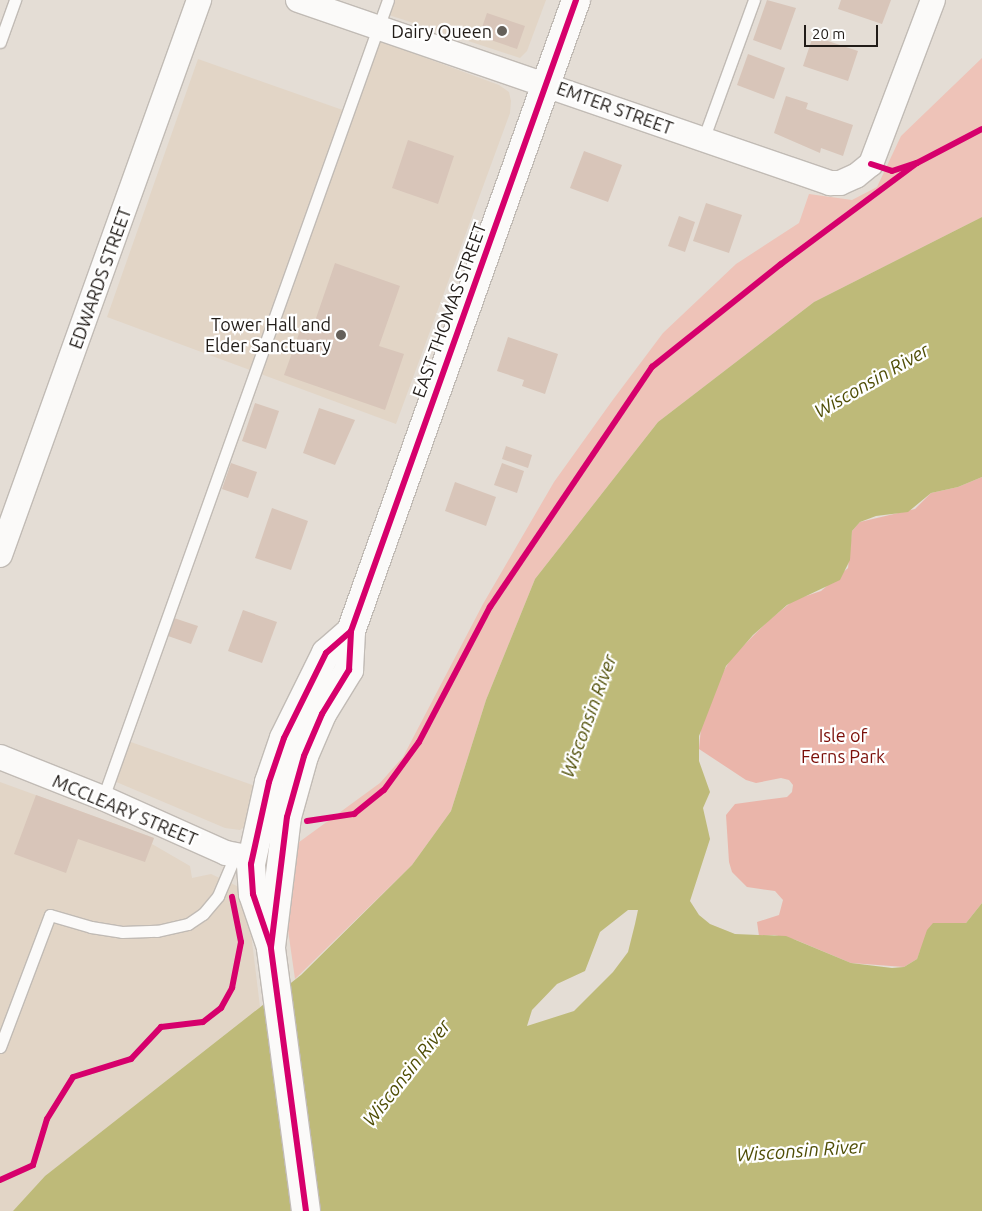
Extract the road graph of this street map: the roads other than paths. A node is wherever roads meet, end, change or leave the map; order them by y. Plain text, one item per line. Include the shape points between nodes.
1 (15, 0) edge
2 (199, 0) edge
3 (298, 0) edge
4 (388, 0) edge
5 (576, 0) edge
6 (754, 0) edge
7 (933, 0) edge
8 (378, 27) junction
9 (0, 42) edge
10 (546, 84) junction
11 (704, 140) junction
12 (0, 556) edge
13 (351, 631) junction
14 (0, 758) edge
15 (103, 798) junction
16 (243, 857) junction
17 (271, 947) junction
18 (0, 1047) edge
19 (306, 1211) edge

1 - 9 lane
2 - 12 street, EDWARDS STREET
3 - 8 street, EMTER STREET
4 - 8 lane
5 - 10 main road, EAST THOMAS STREET
6 - 11 lane
7 - 11 street, EMTER STREET via 871,164 856,176 840,183 830,183
8 - 10 street, EMTER STREET
8 - 15 lane
10 - 11 street, EMTER STREET
10 - 13 main road, EAST THOMAS STREET
13 - 16 main road, EAST THOMAS STREET via 326,653 284,738
13 - 17 main road, EAST THOMAS STREET via 350,670 314,730 289,807
14 - 15 street, MCCLEARY STREET
15 - 16 street, MCCLEARY STREET
16 - 17 main road, EAST THOMAS STREET
16 - 18 lane via 218,896 203,914 188,924 157,931 122,932 50,915
17 - 19 main road

